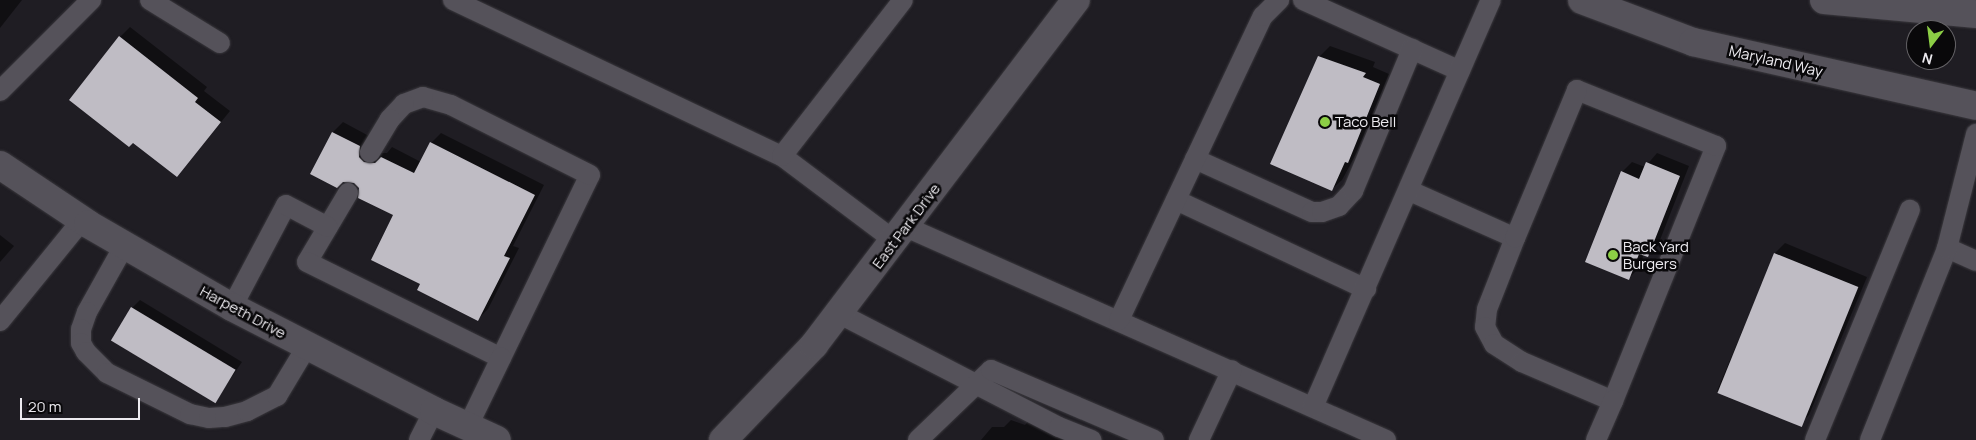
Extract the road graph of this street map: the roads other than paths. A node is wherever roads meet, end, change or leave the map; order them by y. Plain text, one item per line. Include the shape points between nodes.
1 (91, 0) edge
2 (150, 0) edge
3 (453, 0) edge
4 (903, 0) edge
5 (1076, 0) edge
6 (1279, 0) edge
7 (1303, 0) edge
8 (1491, 0) edge
9 (1582, 0) edge
10 (1824, 0) edge
11 (1976, 14) edge
12 (220, 43) dead end
13 (1412, 49) junction
14 (1460, 70) junction
15 (0, 91) edge
16 (1976, 106) edge
17 (1976, 134) edge
18 (370, 152) dead end
19 (782, 156) junction
20 (1195, 159) junction
21 (0, 165) edge
22 (1410, 191) junction
23 (348, 193) dead end
24 (1176, 200) junction
25 (1910, 210) dead end
26 (82, 220) junction
27 (328, 227) junction
28 (901, 234) junction
29 (1515, 238) junction
30 (124, 246) junction
31 (1947, 248) junction
32 (1976, 261) edge
33 (1366, 289) junction
34 (232, 307) junction
35 (840, 314) junction
36 (1119, 320) junction
37 (0, 321) edge
38 (307, 346) junction
39 (501, 358) junction
40 (1232, 370) junction
41 (977, 383) junction
42 (1613, 401) junction
43 (1313, 407) junction
44 (434, 411) junction
45 (468, 426) junction
46 (1377, 438) edge
47 (419, 440) edge
48 (497, 440) edge
49 (723, 440) edge
50 (918, 440) edge
51 (1091, 440) edge
52 (1154, 440) edge
53 (1200, 440) edge
54 (1596, 440) edge
55 (1815, 440) edge
56 (1870, 440) edge

1 - 15 lane
2 - 12 lane
3 - 19 lane
4 - 19 lane
5 - 28 street, East Park Drive
6 - 20 lane via 1263,16
7 - 13 lane
8 - 14 lane
9 - 16 street, Maryland Way via 1693,42
10 - 11 street
13 - 14 lane
13 - 20 lane via 1353,191 1339,206 1322,212 1300,208
14 - 22 lane
17 - 31 lane
18 - 39 lane via 390,118 404,104 423,97 451,105 590,175
19 - 28 lane
20 - 24 lane
21 - 26 street, Harpeth Drive
22 - 29 lane
22 - 33 lane
23 - 27 lane
24 - 33 lane
24 - 36 lane
25 - 55 lane
26 - 30 street, Harpeth Drive
26 - 37 lane
27 - 34 lane via 286,205
27 - 39 lane via 307,262
28 - 35 street, East Park Drive
28 - 36 lane
29 - 42 lane via 1487,310 1488,336 1501,350 1522,362
29 - 42 lane via 1577,90 1716,146
30 - 34 street, Harpeth Drive
30 - 38 lane via 86,312 81,329 81,343 86,352 107,373 190,414 201,418 224,417 247,411 277,396
31 - 32 lane
31 - 56 lane
33 - 43 lane
34 - 38 street, Harpeth Drive
35 - 41 lane
35 - 49 street, East Park Drive via 784,380
36 - 40 lane
38 - 44 street, Harpeth Drive
39 - 45 lane
40 - 43 lane
40 - 53 lane
41 - 50 lane
41 - 51 lane via 1059,427
41 - 52 lane via 991,370
42 - 54 lane
43 - 46 lane
44 - 45 street, Harpeth Drive
44 - 47 lane
45 - 48 street, Harpeth Drive

